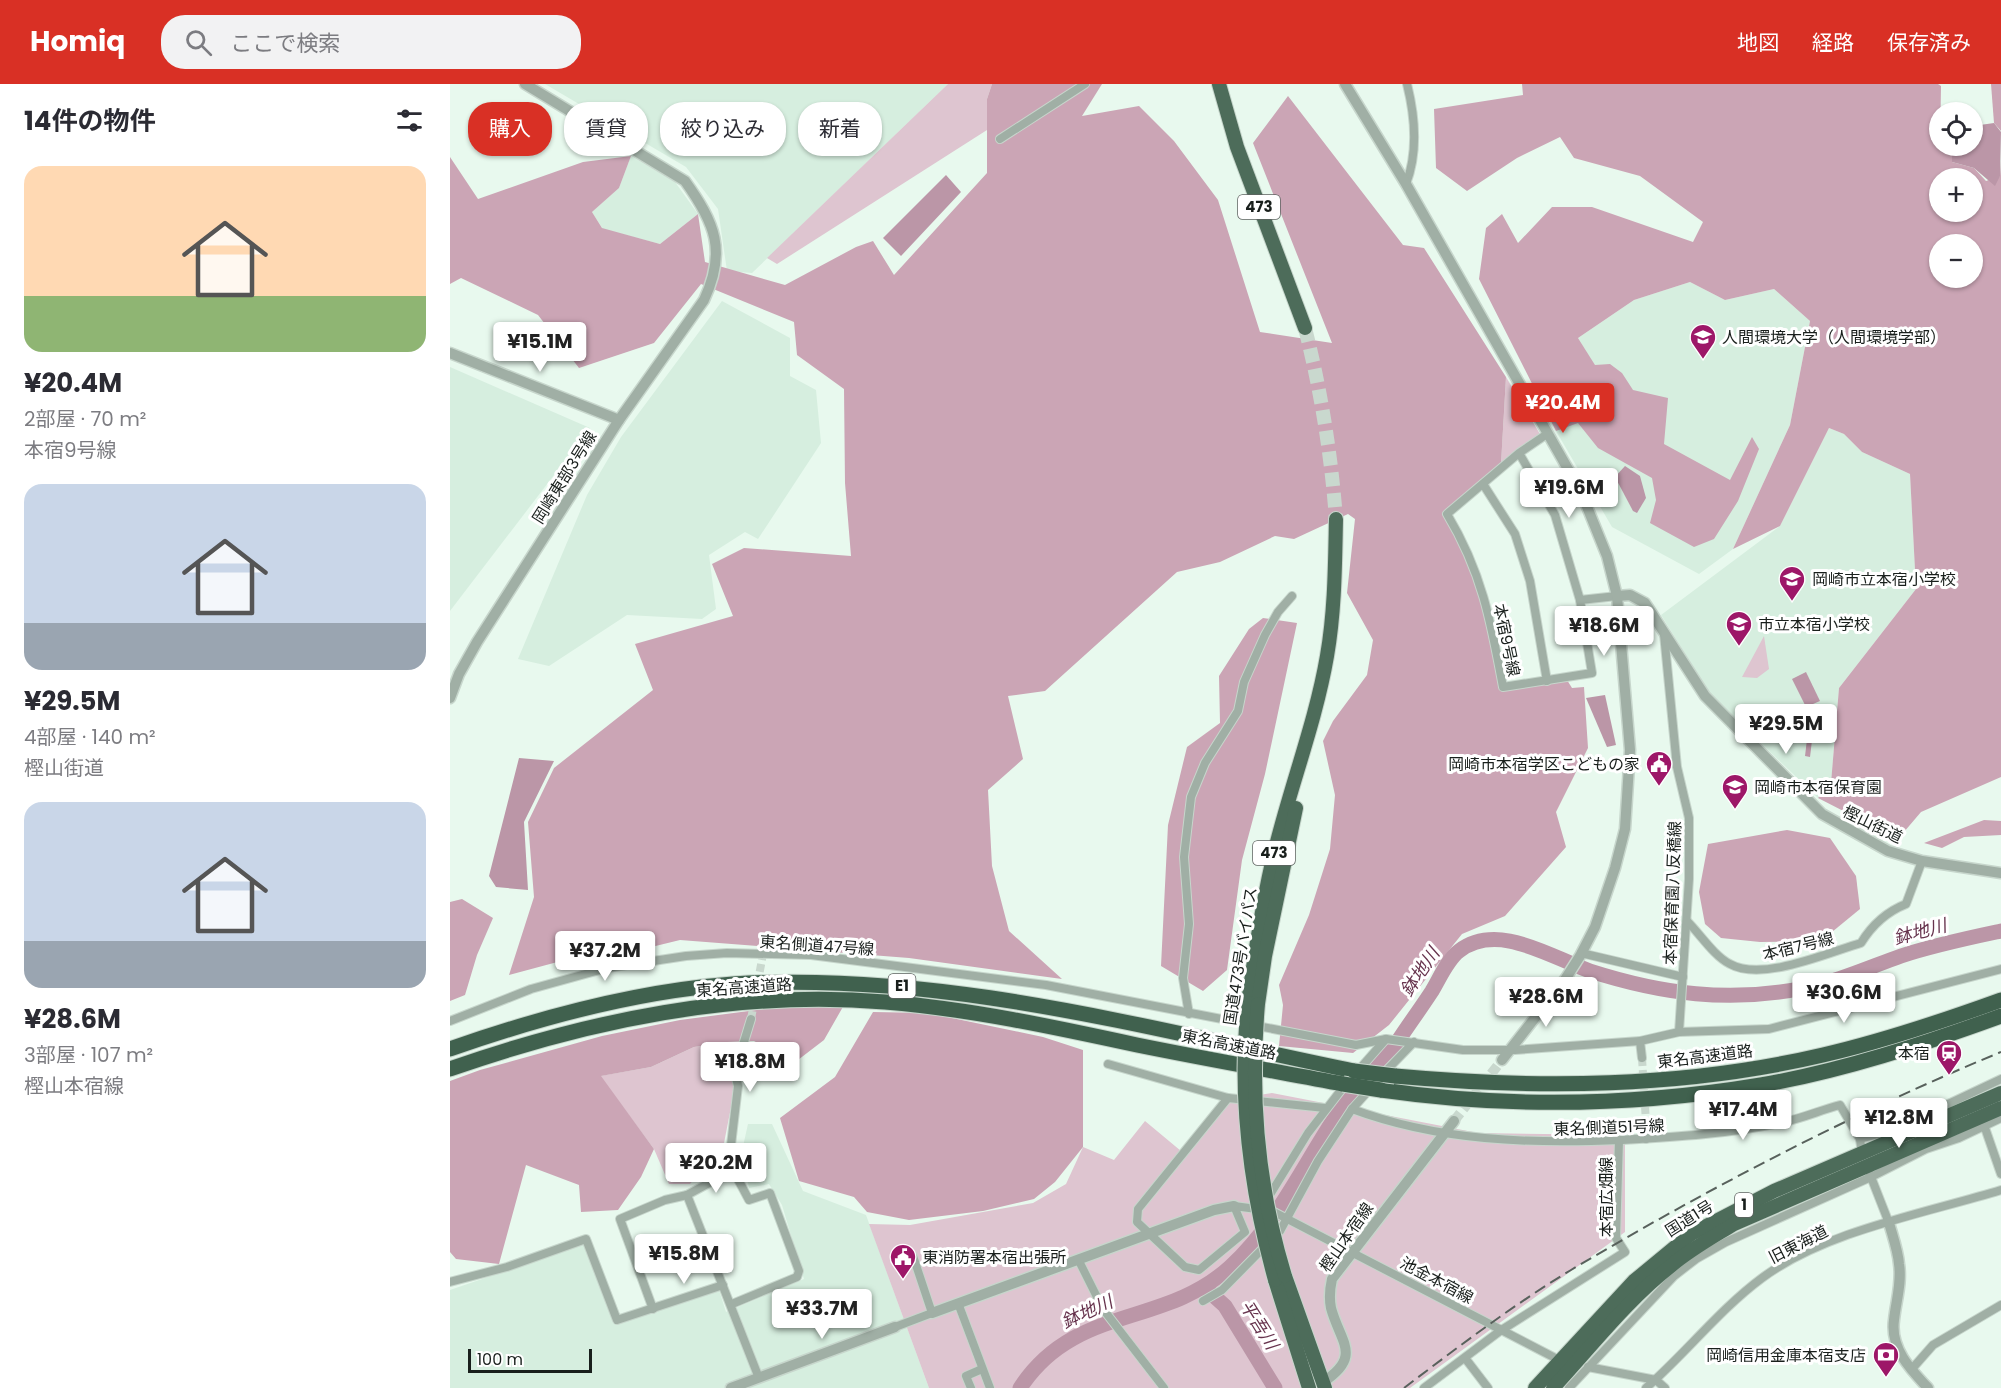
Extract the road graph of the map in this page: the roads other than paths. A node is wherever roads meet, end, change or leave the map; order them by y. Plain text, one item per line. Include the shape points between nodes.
1 (525, 84) edge
2 (1085, 84) edge
3 (1219, 84) edge
4 (1345, 84) edge
5 (1407, 84) edge
6 (1000, 139) dead end
7 (1406, 184) junction
8 (1305, 328) tunnel mouth
9 (450, 352) edge
10 (619, 420) junction
11 (1547, 434) junction
12 (1519, 453) junction
13 (1483, 484) junction
14 (1336, 519) tunnel mouth
15 (1292, 596) dead end
16 (1617, 596) junction
17 (1580, 600) junction
18 (1664, 633) junction
19 (1547, 681) junction
20 (450, 698) edge
21 (1923, 861) junction
22 (2001, 873) edge
23 (1687, 921) junction
24 (1580, 954) junction
25 (2001, 969) edge
26 (1683, 977) junction
27 (2001, 1000) edge
28 (1189, 1014) junction
29 (2001, 1016) edge
30 (751, 1018) tunnel mouth
31 (450, 1022) edge
32 (1679, 1032) junction
33 (1386, 1039) junction
34 (1414, 1041) junction
35 (1640, 1041) junction
36 (450, 1049) edge
37 (1510, 1050) junction
38 (1642, 1058) tunnel mouth
39 (1502, 1060) tunnel mouth
40 (1108, 1064) dead end
41 (450, 1069) edge
42 (2001, 1079) edge
43 (2001, 1093) edge
44 (1228, 1098) junction
45 (1325, 1108) junction
46 (2001, 1108) edge
47 (1352, 1110) junction
48 (2001, 1118) edge
49 (1454, 1121) tunnel mouth
50 (1646, 1122) tunnel mouth
51 (1984, 1125) junction
52 (1445, 1132) junction
53 (1647, 1139) junction
54 (1860, 1139) junction
55 (1619, 1140) junction
56 (1867, 1165) junction
57 (733, 1170) junction
58 (2001, 1174) edge
59 (2001, 1190) edge
60 (687, 1195) junction
61 (1801, 1196) junction
62 (1234, 1206) junction
63 (1261, 1209) junction
64 (1790, 1212) junction
65 (1288, 1219) junction
66 (1889, 1224) junction
67 (1147, 1234) junction
68 (1351, 1252) junction
69 (914, 1256) dead end
70 (1078, 1259) junction
71 (1674, 1276) junction
72 (1280, 1278) junction
73 (1657, 1278) junction
74 (450, 1282) edge
75 (723, 1285) junction
76 (1203, 1301) dead end
77 (958, 1303) junction
78 (732, 1304) junction
79 (1999, 1308) edge
80 (654, 1309) junction
81 (932, 1312) junction
82 (895, 1328) joint
83 (1500, 1330) junction
84 (1466, 1358) junction
85 (1560, 1360) junction
86 (1575, 1365) junction
87 (1589, 1367) junction
88 (982, 1368) junction
89 (1911, 1370) junction
90 (759, 1378) junction
91 (1656, 1380) junction
92 (1324, 1385) edge
93 (1922, 1386) edge
94 (731, 1388) edge
95 (971, 1388) edge
96 (990, 1388) edge
97 (1164, 1388) edge
98 (1309, 1388) edge
99 (1424, 1388) edge
100 (1488, 1388) edge
101 (1535, 1388) edge
102 (1553, 1388) edge
103 (1569, 1388) edge
104 (1646, 1388) edge
105 (1665, 1388) edge

1 - 10 street, 岡崎東部3号線 via 684,181 715,234 718,260 704,300
2 - 6 street
3 - 8 highway, 473 via 1237,147
4 - 7 street
5 - 7 street via 1414,131 1412,168
7 - 11 street
9 - 10 street
10 - 20 street, 岡崎東部3号線 via 477,642
11 - 12 street
11 - 16 street via 1595,521
12 - 13 street, 本宿9号線
12 - 17 street via 1555,515
13 - 19 street via 1518,543 1530,581
13 - 19 street, 本宿9号線 via 1447,514 1467,547 1482,590 1503,687
14 - 72 highway, 国道473号バイパス / 473, bridge via 1334,597 1327,654 1275,848 1254,953 1244,1082 1255,1200
15 - 28 street via 1265,635 1244,682 1238,711 1201,772 1191,797 1184,857 1189,924 1184,978
16 - 17 street
16 - 18 street, 樫山街道 via 1630,595 1645,603
16 - 24 street via 1630,750 1625,829 1605,900
17 - 19 street, 本宿9号線 via 1592,673
18 - 21 street, 樫山街道 via 1705,696 1822,814 1887,851
18 - 23 street, 本宿保育園八反橋線 via 1677,767 1689,818
21 - 22 street, 樫山街道
21 - 23 street, 本宿7号線 via 1906,904 1893,909 1870,928 1861,943 1768,970 1745,970 1729,964
23 - 26 street, 本宿保育園八反橋線
24 - 26 street
24 - 37 street
25 - 32 street, 東名側道47号線 via 1769,1029
26 - 32 street, 本宿保育園八反橋線
27 - 36 highway, 東名高速道路 / E1, bridge via 1822,1055 1640,1082 1516,1084 1354,1071 1011,1001 849,982 732,984 678,991 563,1014
28 - 31 street, 東名側道47号線 via 1146,1002 909,966 812,955 727,953 686,956 563,978
28 - 33 street, 東名側道47号線 via 1356,1045
29 - 41 highway, 東名高速道路 / E1, bridge via 1820,1072 1762,1084 1632,1099 1527,1103 1381,1090 992,1016 839,1000 746,1003 650,1014 553,1035
30 - 57 street via 743,1045 734,1054 738,1086 731,1145
32 - 35 street, 東名側道47号線
33 - 34 street, 東名側道47号線
33 - 45 street
34 - 37 street, 東名側道47号線 via 1463,1050
34 - 47 street
35 - 37 street, 東名側道47号線
35 - 38 street
37 - 39 street
40 - 44 street
42 - 54 street via 1893,1130
43 - 56 highway, 国道1号 / 1
44 - 45 street
44 - 67 street via 1138,1209 1137,1222
45 - 63 street
46 - 56 highway, 国道1号 / 1
47 - 52 street, 東名側道51号線
47 - 65 street via 1318,1161
48 - 51 street
49 - 52 street, 樫山本宿線
50 - 53 street
51 - 56 street
51 - 58 street
52 - 55 street, 東名側道51号線 via 1513,1142
52 - 68 street, 樫山本宿線
53 - 54 street, 東名側道51号線 via 1681,1138 1784,1122 1840,1104
53 - 55 street, 東名側道51号線
54 - 56 street
55 - 83 street, 本宿広畑線 via 1616,1238 1625,1252
56 - 61 highway, 国道1号 / 1
56 - 64 street
56 - 66 street
56 - 85 highway, 国道1号 / 1 via 1754,1201 1691,1234 1634,1281
57 - 60 street
57 - 78 street via 749,1200 770,1193 800,1271 797,1277
59 - 66 street, 旧東海道
60 - 75 street
60 - 80 street via 665,1200 620,1220
61 - 64 street
61 - 73 highway, 国道1号 / 1 via 1726,1229
62 - 63 street, 池金本宿線
62 - 67 street
62 - 67 street via 1245,1232 1199,1270 1185,1266
63 - 65 street, 池金本宿線
64 - 71 street via 1726,1242
65 - 68 street, 池金本宿線
65 - 76 street via 1222,1290
66 - 89 street via 1899,1264 1893,1323 1896,1342
66 - 91 street, 旧東海道 via 1830,1242 1762,1278
67 - 70 street
68 - 83 street, 池金本宿線
68 - 92 street, 樫山本宿線 via 1332,1279 1330,1292 1331,1307 1347,1345 1346,1357
69 - 81 street
70 - 77 street
70 - 97 street via 1103,1309
71 - 73 street
71 - 87 street
72 - 92 highway, 国道473号バイパス / 473
72 - 98 highway, 国道473号バイパス / 473
73 - 86 highway, 国道1号 / 1
74 - 80 street via 507,1268 586,1239 617,1320
75 - 78 street
75 - 80 street
77 - 81 street
77 - 88 street
78 - 90 street
79 - 89 street via 1933,1346
81 - 82 street
82 - 90 street
83 - 84 street
83 - 85 street, 池金本宿線
84 - 99 street
84 - 100 street
85 - 86 street, 池金本宿線
85 - 101 highway, 国道1号 / 1
86 - 87 street, 池金本宿線
86 - 102 highway, 国道1号 / 1
87 - 91 street, 池金本宿線
87 - 103 street
88 - 95 street via 966,1376
88 - 96 street
89 - 93 street
90 - 94 street
91 - 104 street, 旧東海道
91 - 105 street

